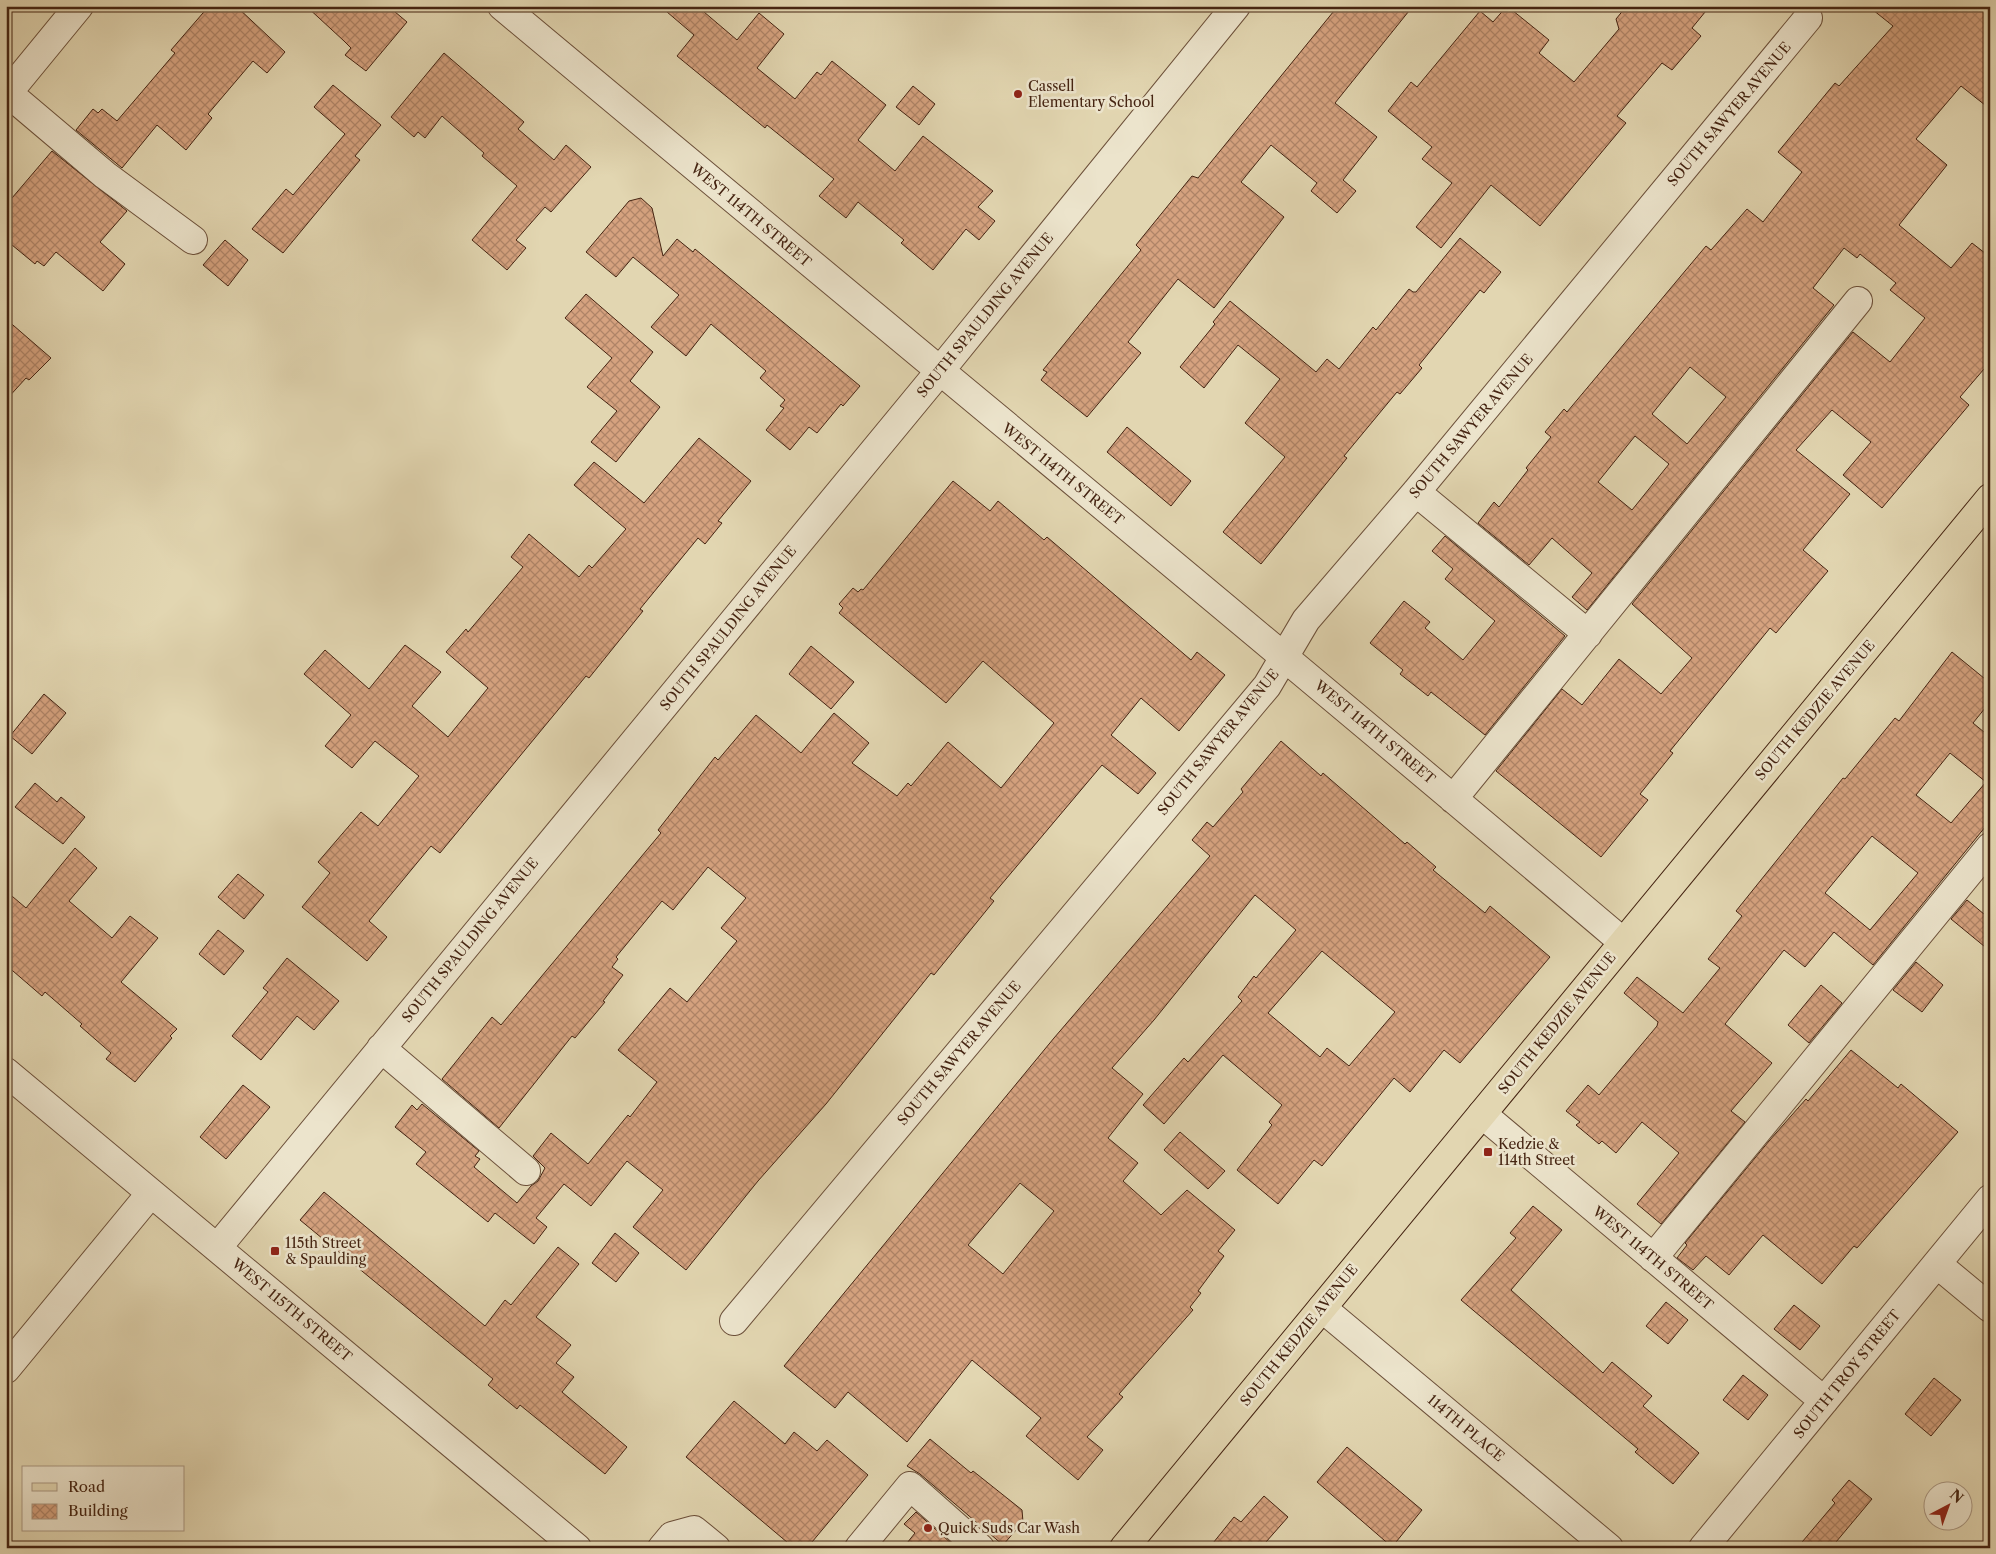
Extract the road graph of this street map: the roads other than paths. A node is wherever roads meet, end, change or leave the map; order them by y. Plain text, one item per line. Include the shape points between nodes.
1 (79, 6) edge
2 (502, 6) edge
3 (1236, 6) edge
4 (1808, 18) dead end
5 (7, 94) edge
6 (193, 240) dead end
7 (1858, 302) dead end
8 (939, 372) junction
9 (1416, 492) junction
10 (1990, 498) edge
11 (1588, 634) junction
12 (1285, 657) junction
13 (1453, 799) junction
14 (1990, 847) edge
15 (1623, 942) junction
16 (381, 1048) junction
17 (6, 1072) edge
18 (1482, 1114) junction
19 (526, 1171) dead end
20 (151, 1192) junction
21 (1990, 1199) edge
22 (217, 1248) junction
23 (1653, 1258) junction
24 (1937, 1264) junction
25 (1322, 1308) junction
26 (1990, 1308) edge
27 (734, 1321) dead end
28 (6, 1369) edge
29 (1824, 1402) junction
30 (577, 1548) edge
31 (662, 1548) edge
32 (716, 1548) edge
33 (859, 1548) edge
34 (980, 1548) edge
35 (1124, 1548) edge
36 (1609, 1548) edge
37 (1703, 1548) edge

1 - 5 street
2 - 8 street, WEST 114TH STREET
3 - 8 street, SOUTH SPAULDING AVENUE
4 - 9 street, SOUTH SAWYER AVENUE
5 - 6 street via 104,175
7 - 11 street
8 - 12 street, WEST 114TH STREET
8 - 16 street, SOUTH SPAULDING AVENUE
9 - 11 street
9 - 12 street, SOUTH SAWYER AVENUE via 1306,620
10 - 15 main road, SOUTH KEDZIE AVENUE
11 - 13 street
12 - 13 street, WEST 114TH STREET
12 - 27 street, SOUTH SAWYER AVENUE via 1267,686
13 - 15 street, WEST 114TH STREET
14 - 23 street
15 - 18 main road, SOUTH KEDZIE AVENUE
16 - 19 street
16 - 22 street, SOUTH SPAULDING AVENUE
17 - 20 street, WEST 115TH STREET
18 - 23 street, WEST 114TH STREET
18 - 25 main road, SOUTH KEDZIE AVENUE
20 - 22 street, WEST 115TH STREET
20 - 28 street
21 - 24 street, SOUTH TROY STREET
22 - 30 street, WEST 115TH STREET
23 - 29 street, WEST 114TH STREET
24 - 26 street
24 - 29 street, SOUTH TROY STREET
25 - 35 main road, SOUTH KEDZIE AVENUE
25 - 36 street, 114TH PLACE
29 - 37 street, SOUTH TROY STREET
31 - 32 street via 672,1536 694,1530
33 - 34 street via 910,1486

